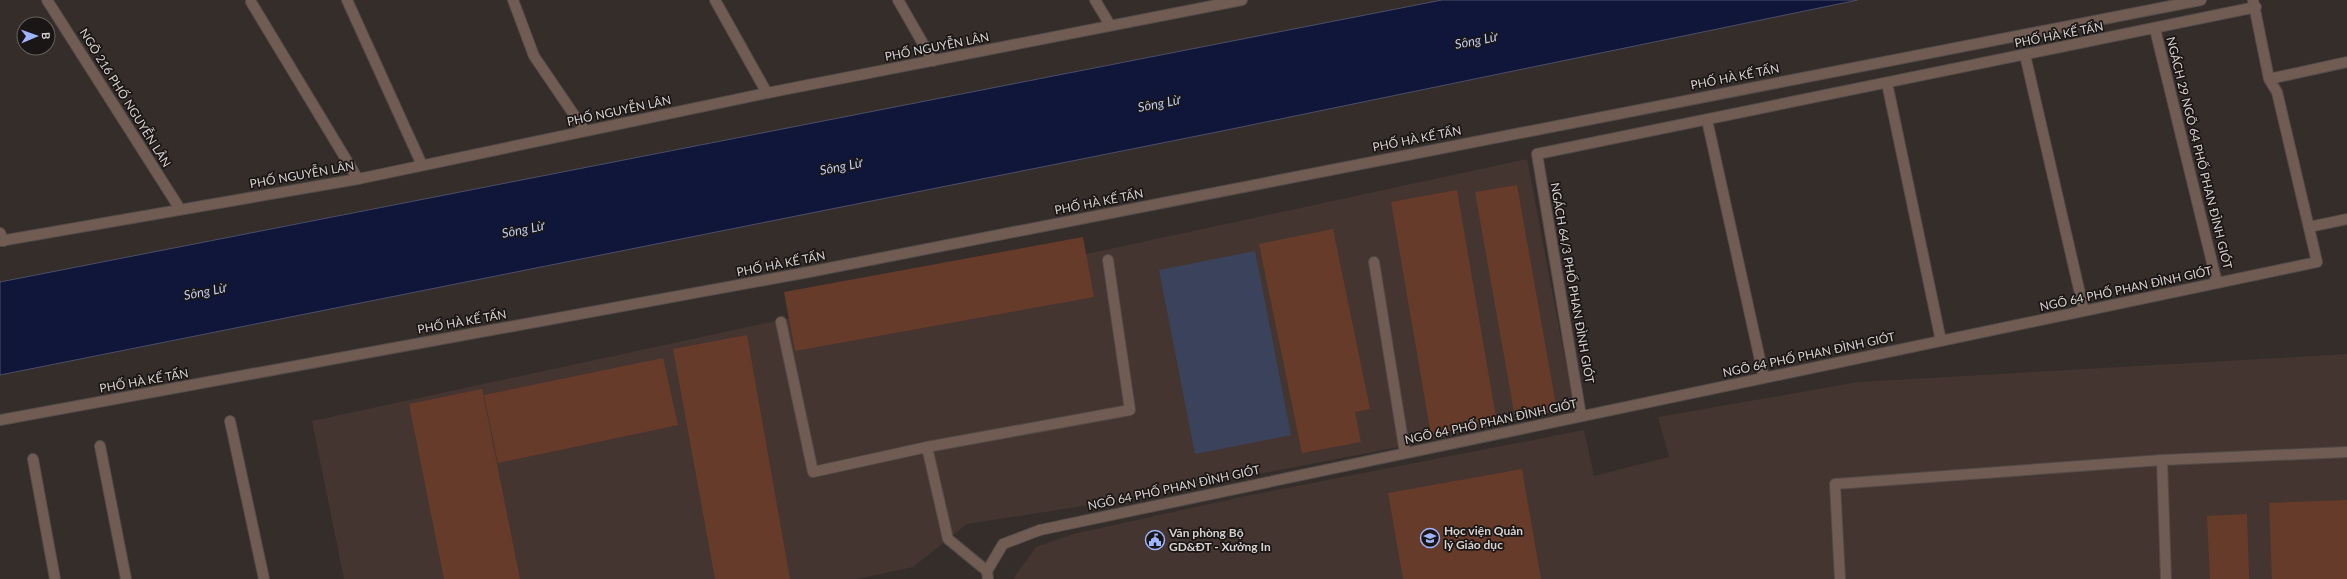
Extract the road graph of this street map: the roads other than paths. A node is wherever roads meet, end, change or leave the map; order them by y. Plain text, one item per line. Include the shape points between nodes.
1 (47, 0) edge
2 (347, 0) edge
3 (513, 0) edge
4 (715, 0) edge
5 (898, 0) edge
6 (1095, 0) edge
7 (1242, 0) edge
8 (2201, 0) edge
9 (251, 2) dead end
10 (2255, 3) edge
11 (1110, 25) junction
12 (2155, 29) junction
13 (2025, 55) junction
14 (933, 61) junction
15 (2347, 62) edge
16 (2269, 79) junction
17 (1887, 83) junction
18 (766, 93) junction
19 (1707, 120) junction
20 (585, 131) junction
21 (1537, 154) joint
22 (422, 164) junction
23 (358, 179) junction
24 (180, 209) junction
25 (2347, 219) edge
26 (2309, 227) junction
27 (1, 238) edge
28 (1108, 260) dead end
29 (1374, 262) dead end
30 (2217, 283) junction
31 (2084, 311) junction
32 (781, 322) dead end
33 (1941, 341) junction
34 (1764, 378) junction
35 (1581, 416) junction
36 (0, 420) edge
37 (230, 421) dead end
38 (100, 446) dead end
39 (927, 447) junction
40 (2347, 452) edge
41 (1405, 453) junction
42 (32, 459) dead end
43 (2162, 460) junction
44 (988, 575) edge
45 (55, 579) edge
46 (126, 579) edge
47 (264, 579) edge
48 (1840, 579) edge
49 (2166, 579) edge

1 - 24 street, NGÕ 216 PHỐ NGUYỄN LÂN
2 - 22 street
3 - 20 street via 534,56
4 - 18 street
5 - 14 street
6 - 11 street
7 - 11 street, PHỐ NGUYỄN LÂN
8 - 36 street, PHỐ HÀ KẾ TẤN via 809,272
9 - 23 street
10 - 12 street, PHỐ HÀ KẾ TẤN
10 - 16 street, NGÕ 64 PHỐ PHAN ĐÌNH GIÓT
11 - 14 street, PHỐ NGUYỄN LÂN
12 - 13 street, PHỐ HÀ KẾ TẤN
12 - 30 street, NGÁCH 29 NGÕ 64 PHỐ PHAN ĐÌNH GIÓT
13 - 17 street, PHỐ HÀ KẾ TẤN
13 - 31 street
14 - 18 street, PHỐ NGUYỄN LÂN
15 - 16 street
16 - 26 street, NGÕ 64 PHỐ PHAN ĐÌNH GIÓT via 2277,92
17 - 19 street, PHỐ HÀ KẾ TẤN
17 - 33 street
18 - 20 street, PHỐ NGUYỄN LÂN
19 - 21 street, PHỐ HÀ KẾ TẤN
19 - 34 street
20 - 22 street, PHỐ NGUYỄN LÂN
21 - 35 street, NGÁCH 64/3 PHỐ PHAN ĐÌNH GIÓT
22 - 23 street, PHỐ NGUYỄN LÂN
23 - 24 street, PHỐ NGUYỄN LÂN
24 - 27 street, PHỐ NGUYỄN LÂN
25 - 26 street
26 - 30 street, NGÕ 64 PHỐ PHAN ĐÌNH GIÓT via 2317,262
28 - 39 street via 1130,410
29 - 41 street
30 - 31 street, NGÕ 64 PHỐ PHAN ĐÌNH GIÓT
31 - 33 street, NGÕ 64 PHỐ PHAN ĐÌNH GIÓT
32 - 39 street via 813,472
33 - 34 street, NGÕ 64 PHỐ PHAN ĐÌNH GIÓT
34 - 35 street, NGÕ 64 PHỐ PHAN ĐÌNH GIÓT
35 - 41 street, NGÕ 64 PHỐ PHAN ĐÌNH GIÓT
37 - 47 street
38 - 46 street
39 - 44 street via 948,539
40 - 43 street
41 - 44 street, NGÕ 64 PHỐ PHAN ĐÌNH GIÓT via 1040,530 1003,544
42 - 45 street
43 - 48 street via 1836,484
43 - 49 street

